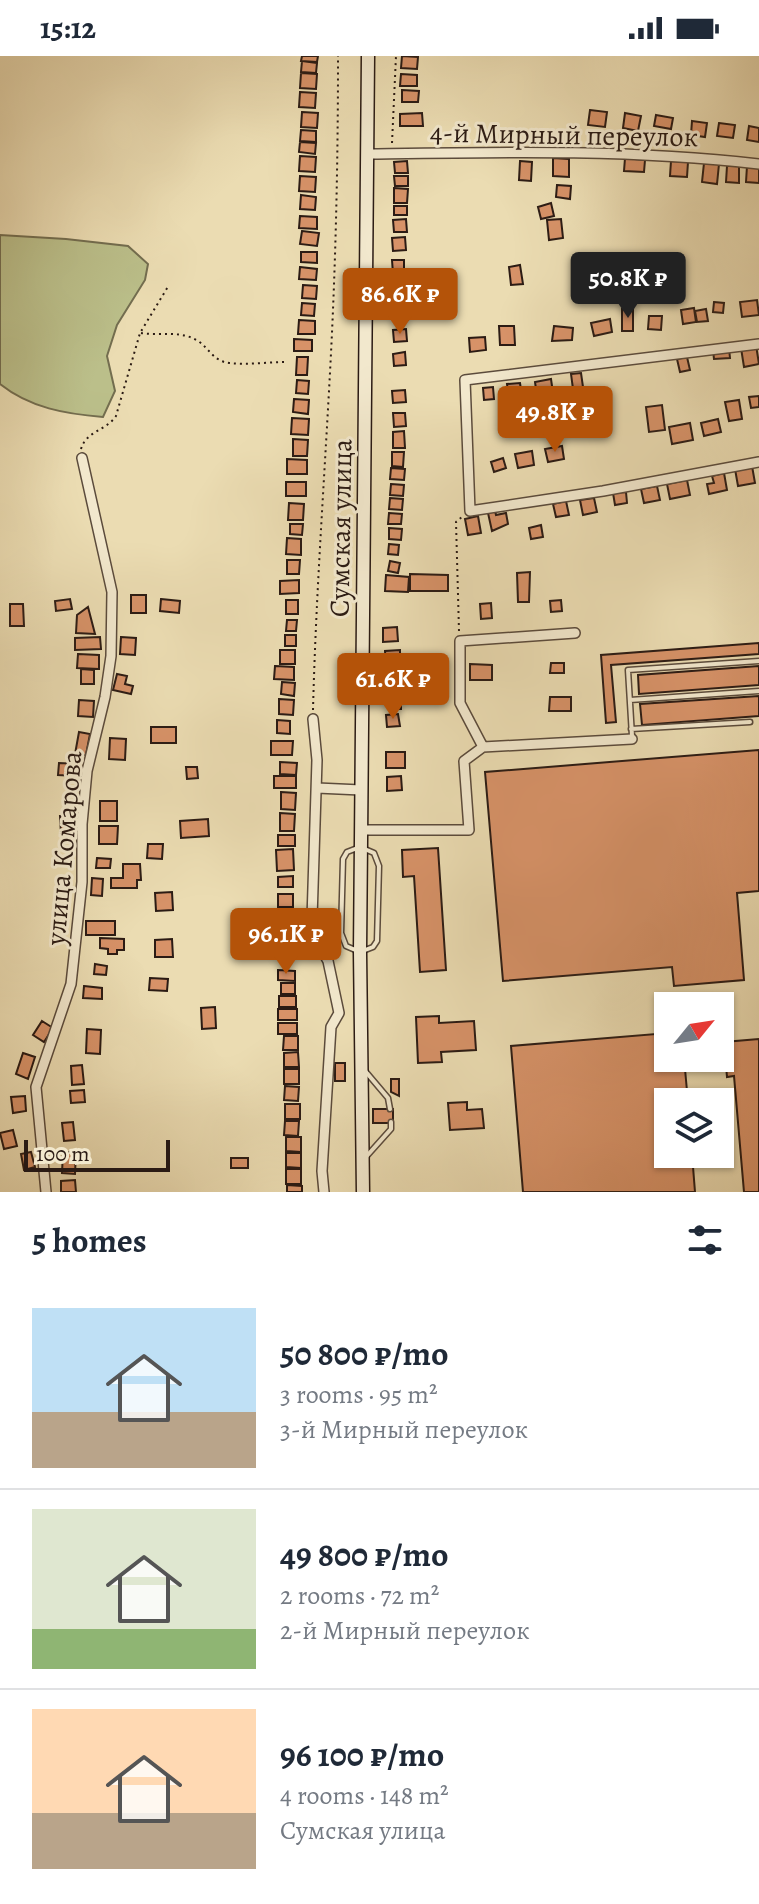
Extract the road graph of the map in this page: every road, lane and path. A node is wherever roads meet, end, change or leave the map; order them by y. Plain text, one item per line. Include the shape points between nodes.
1 (338, 56) edge
2 (368, 56) edge
3 (396, 56) edge
4 (369, 154) junction
5 (392, 154) junction
6 (759, 164) edge
7 (169, 285) dead end
8 (140, 333) junction
9 (759, 344) edge
10 (287, 362) dead end
11 (82, 458) joint
12 (759, 462) edge
13 (470, 511) junction
14 (575, 633) dead end
15 (460, 641) junction
16 (759, 661) edge
17 (759, 691) edge
18 (629, 700) junction
19 (313, 719) joint
20 (750, 722) dead end
21 (632, 734) junction
22 (483, 747) junction
23 (317, 788) junction
24 (361, 790) junction
25 (361, 830) junction
26 (360, 847) junction
27 (360, 952) junction
28 (339, 1013) junction
29 (361, 1013) junction
30 (362, 1067) junction
31 (390, 1109) dead end
32 (391, 1122) dead end
33 (363, 1160) junction
34 (46, 1192) edge
35 (324, 1192) edge
36 (363, 1192) edge

1 - 19 path via 338,196
2 - 4 main road, Сумская улица
3 - 5 path
4 - 5 street, 4-й Мирный переулок
4 - 24 main road, Сумская улица
5 - 6 street, 4-й Мирный переулок via 562,151
7 - 8 path
8 - 10 path via 191,337 227,363
8 - 11 path via 116,416 86,438
9 - 13 street via 465,380
11 - 34 street, улица Комарова via 112,592 111,656 87,771 71,984 36,1087
12 - 13 street
13 - 15 path via 456,522
14 - 15 street
15 - 22 street via 460,703
16 - 18 lane via 628,670
17 - 18 lane
18 - 21 lane
19 - 23 street
20 - 21 lane
21 - 22 street
22 - 25 street via 464,761 469,830
23 - 24 street
23 - 28 street via 312,919
24 - 25 main road, Сумская улица
25 - 26 main road, Сумская улица
26 - 27 main road, Сумская улица
26 - 27 lane via 374,853 379,866 377,941
26 - 27 lane via 343,859 341,906 342,940
27 - 29 main road, Сумская улица
28 - 29 street
28 - 35 street via 331,1027
29 - 30 main road, Сумская улица
30 - 31 lane via 388,1098
30 - 33 main road, Сумская улица
32 - 33 lane via 391,1129
33 - 36 main road, Сумская улица

